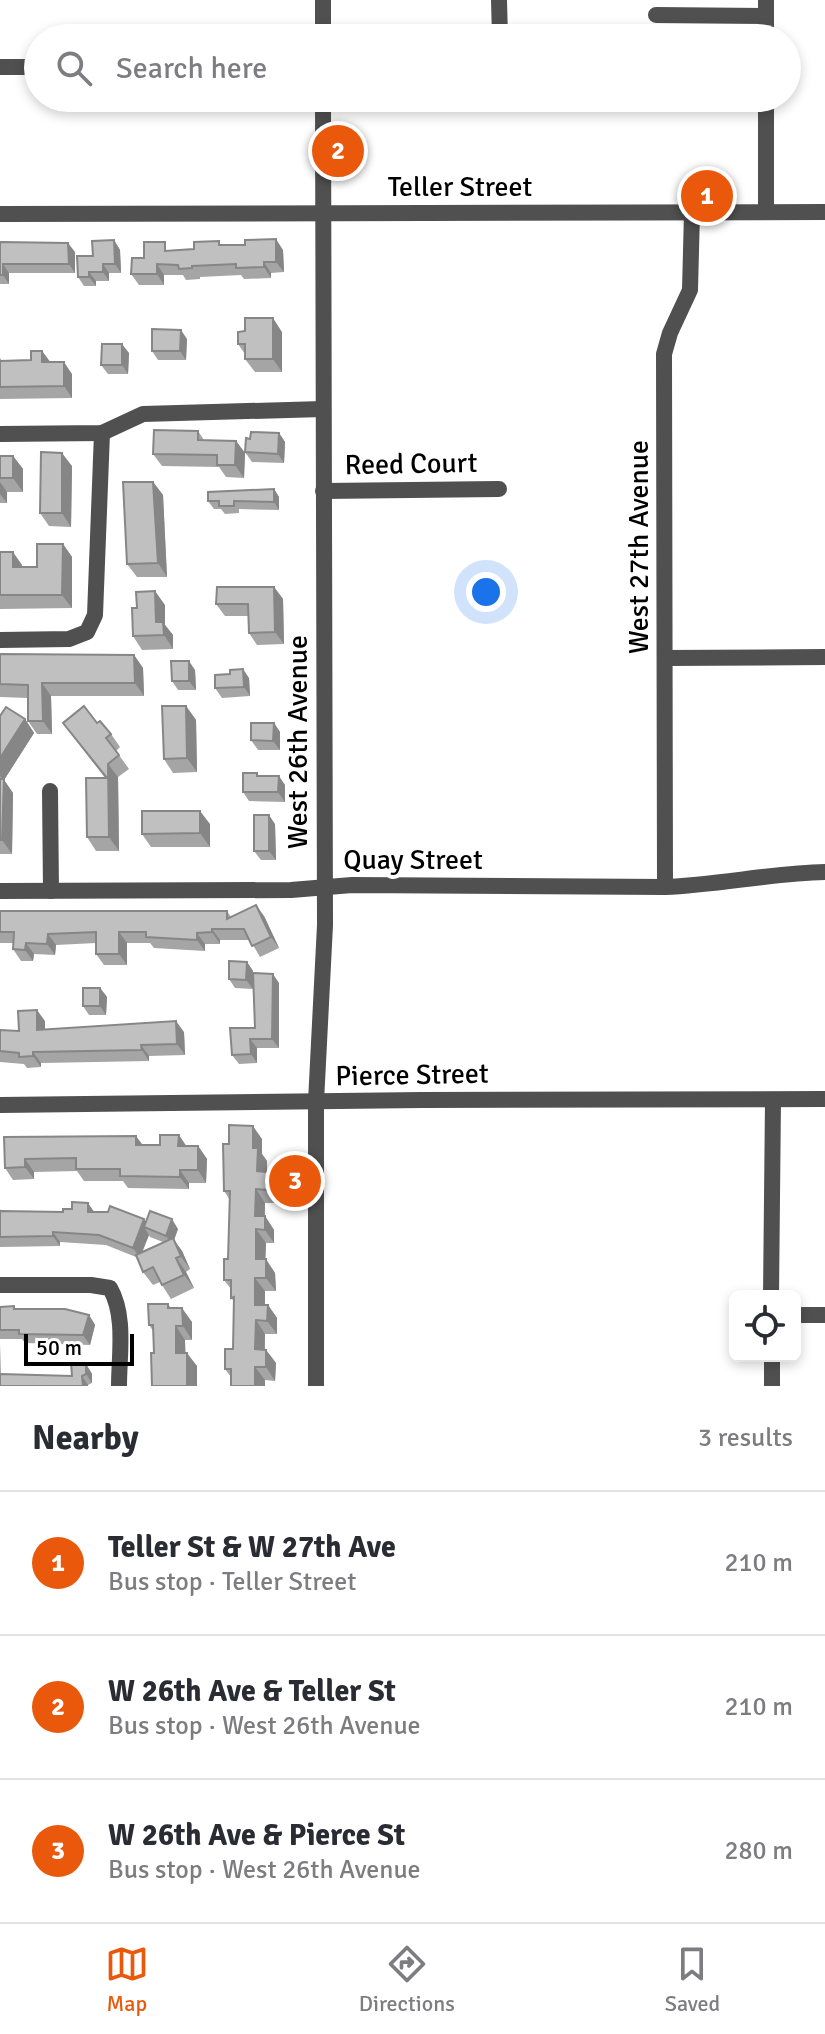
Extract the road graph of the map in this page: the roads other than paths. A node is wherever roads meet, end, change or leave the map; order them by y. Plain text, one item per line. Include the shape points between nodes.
1 (323, 0) edge
2 (499, 0) edge
3 (766, 8) edge
4 (656, 15) dead end
5 (323, 24) edge
6 (500, 24) edge
7 (0, 67) edge
8 (24, 67) edge
9 (323, 112) edge
10 (766, 112) edge
11 (766, 211) junction
12 (692, 212) junction
13 (825, 212) edge
14 (323, 213) junction
15 (0, 214) edge
16 (323, 409) junction
17 (102, 433) junction
18 (0, 434) edge
19 (499, 489) dead end
20 (323, 491) junction
21 (0, 640) edge
22 (825, 657) edge
23 (665, 658) junction
24 (50, 791) dead end
25 (825, 872) edge
26 (324, 887) junction
27 (665, 887) junction
28 (0, 891) edge
29 (51, 891) junction
30 (825, 1099) edge
31 (773, 1100) junction
32 (316, 1102) junction
33 (0, 1105) edge
34 (0, 1285) edge
35 (771, 1290) edge
36 (801, 1315) edge
37 (825, 1315) edge
38 (772, 1362) edge
39 (119, 1386) edge
40 (316, 1386) edge
41 (772, 1386) edge

1 - 5 street
2 - 6 street
3 - 4 street
7 - 8 street
9 - 14 street, West 26th Avenue
10 - 11 street
11 - 12 street, Teller Street
11 - 13 street, Teller Street
12 - 14 street, Teller Street
12 - 23 street, West 27th Avenue via 690,290 664,354
14 - 15 street, Teller Street
14 - 16 street, West 26th Avenue
16 - 17 street via 143,414
16 - 20 street, West 26th Avenue
17 - 18 street
17 - 21 street via 95,615 87,632 69,639
19 - 20 street, Reed Court
20 - 26 street, West 26th Avenue
22 - 23 street
23 - 27 street, West 27th Avenue
24 - 29 street
25 - 27 street, Quay Street
26 - 27 street, Quay Street
26 - 29 street, Quay Street
26 - 32 street, West 26th Avenue
28 - 29 street, Quay Street
30 - 31 street, Pierce Street
31 - 32 street, Pierce Street
31 - 35 street
32 - 33 street, Pierce Street
32 - 40 street, West 26th Avenue
34 - 39 street via 110,1288 117,1301
36 - 37 street
38 - 41 street

